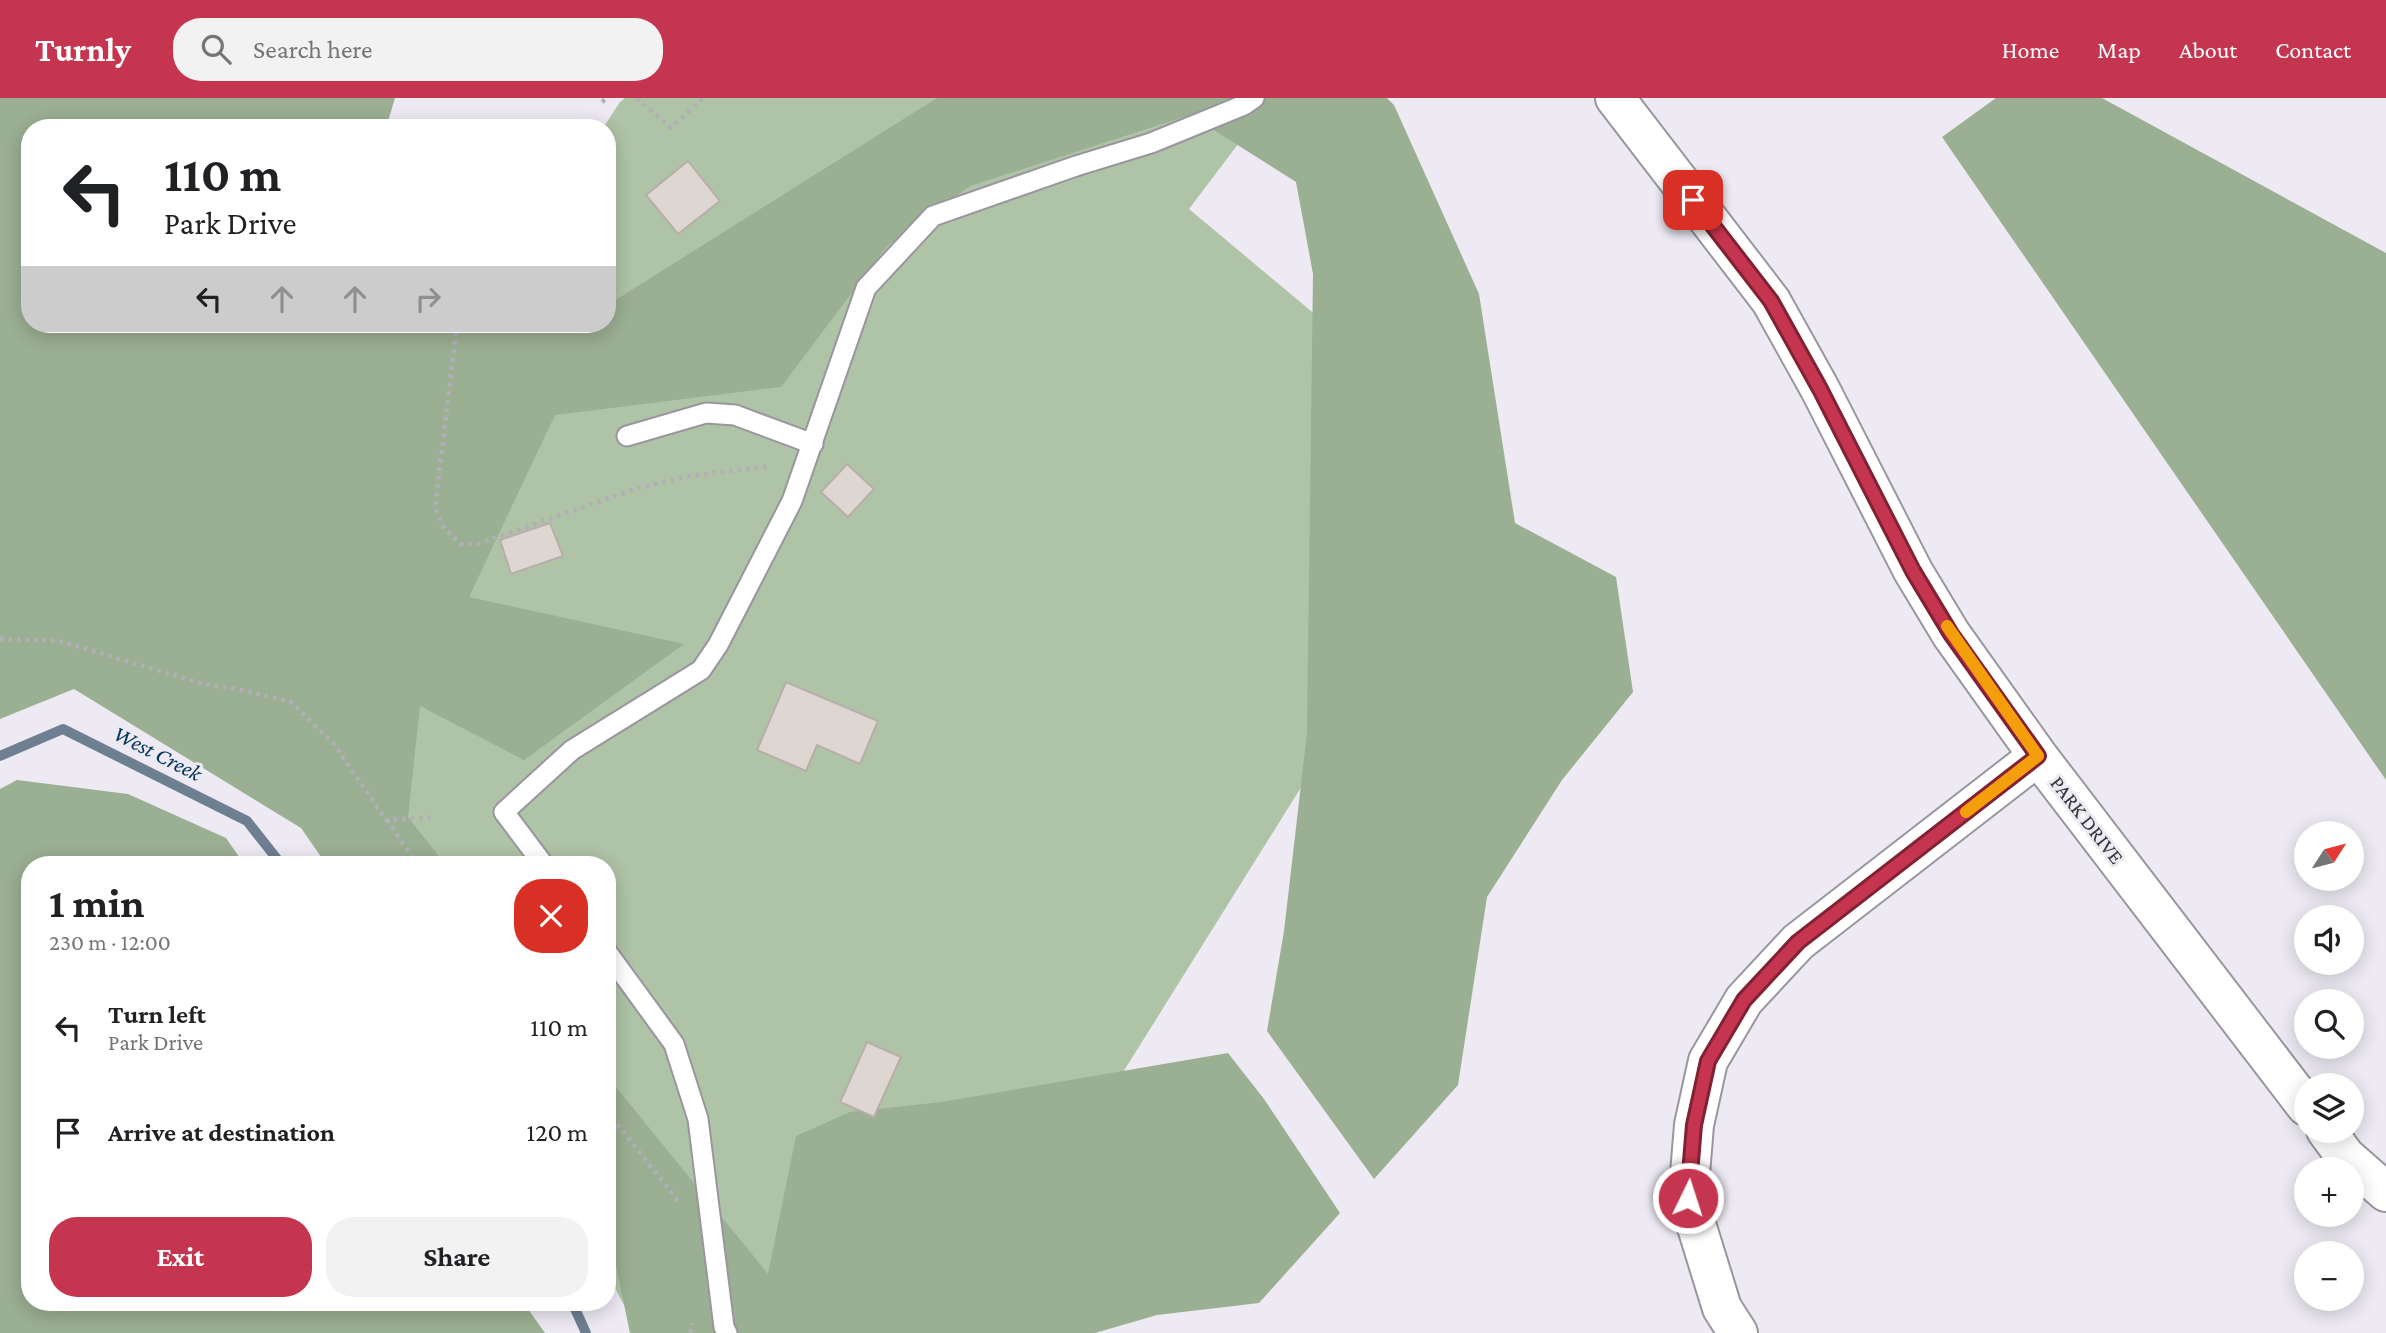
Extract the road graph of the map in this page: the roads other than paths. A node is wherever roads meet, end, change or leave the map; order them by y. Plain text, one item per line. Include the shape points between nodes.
1 (1254, 98) edge
2 (1615, 98) edge
3 (627, 436) dead end
4 (813, 444) junction
5 (2038, 756) junction
6 (537, 856) edge
7 (616, 965) edge
8 (2294, 1089) edge
9 (2336, 1143) edge
10 (2386, 1192) edge
11 (1722, 1325) edge
12 (727, 1333) edge

1 - 4 lane via 1151,143 933,216 866,288
2 - 5 street, PARK DRIVE via 1771,301 1913,571 1951,634
3 - 4 lane via 706,413 735,415
4 - 6 lane via 792,501 701,670 572,750 505,812
5 - 8 street, PARK DRIVE
5 - 11 street via 1798,942 1744,1000 1708,1061 1694,1125 1688,1198
7 - 12 lane via 674,1044 698,1119
9 - 10 street

